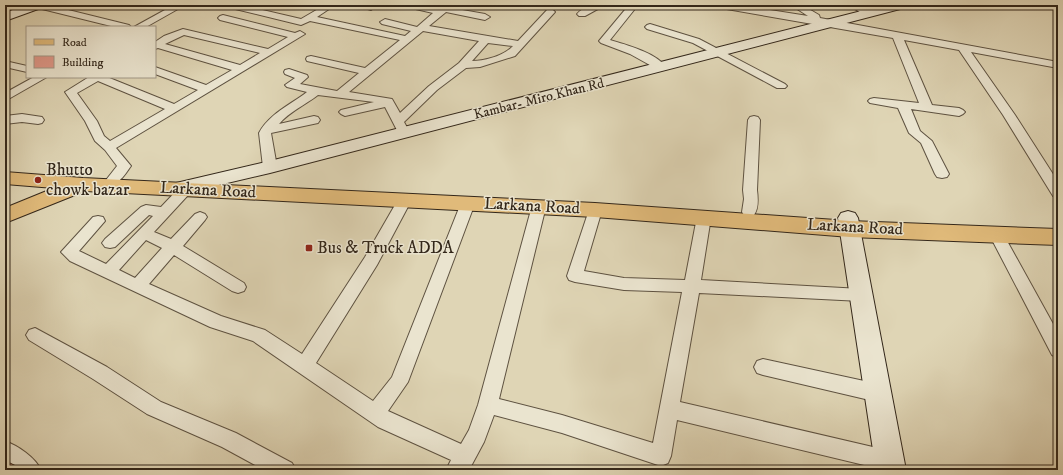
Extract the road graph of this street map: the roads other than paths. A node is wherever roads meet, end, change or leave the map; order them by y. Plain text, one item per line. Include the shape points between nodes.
1 (37, 5) edge
2 (161, 5) edge
3 (230, 5) edge
4 (331, 5) edge
5 (410, 5) edge
6 (601, 5) edge
7 (721, 5) edge
8 (795, 5) edge
9 (852, 5) edge
10 (900, 5) edge
11 (178, 6) edge
12 (630, 6) edge
13 (444, 9) edge
14 (550, 12) dead end
15 (868, 13) junction
16 (582, 14) dead end
17 (5, 17) edge
18 (485, 17) dead end
19 (223, 18) dead end
20 (385, 22) dead end
21 (829, 23) junction
22 (122, 26) edge
23 (141, 26) edge
24 (300, 27) junction
25 (650, 27) dead end
26 (421, 29) junction
27 (897, 35) junction
28 (407, 39) junction
29 (486, 39) junction
30 (156, 42) edge
31 (522, 44) junction
32 (962, 47) junction
33 (268, 52) junction
34 (719, 52) junction
35 (311, 59) dead end
36 (5, 64) edge
37 (463, 65) junction
38 (1058, 65) edge
39 (661, 67) junction
40 (26, 69) edge
41 (241, 69) junction
42 (156, 70) edge
43 (289, 72) dead end
44 (367, 72) junction
45 (40, 78) edge
46 (95, 78) edge
47 (99, 78) edge
48 (5, 85) edge
49 (781, 86) dead end
50 (21, 88) junction
51 (207, 89) junction
52 (316, 90) junction
53 (340, 94) junction
54 (5, 98) edge
55 (874, 101) dead end
56 (389, 103) junction
57 (903, 105) junction
58 (174, 108) junction
59 (927, 108) junction
60 (345, 112) dead end
61 (959, 112) dead end
62 (5, 120) edge
63 (38, 120) dead end
64 (314, 120) dead end
65 (754, 120) dead end
66 (401, 127) junction
67 (266, 130) junction
68 (109, 147) junction
69 (270, 167) junction
70 (5, 171) edge
71 (942, 174) dead end
72 (5, 178) edge
73 (113, 180) junction
74 (88, 182) junction
75 (186, 187) junction
76 (1058, 193) edge
77 (336, 194) junction
78 (404, 201) junction
79 (468, 204) junction
80 (539, 206) junction
81 (595, 210) junction
82 (164, 212) junction
83 (749, 212) junction
84 (5, 216) edge
85 (200, 217) dead end
86 (704, 217) junction
87 (98, 221) dead end
88 (849, 223) junction
89 (1058, 229) edge
90 (144, 233) junction
91 (996, 234) junction
92 (1058, 237) edge
93 (110, 244) dead end
94 (172, 247) junction
95 (108, 272) junction
96 (137, 286) junction
97 (691, 286) junction
98 (238, 287) dead end
99 (861, 295) junction
100 (35, 335) dead end
101 (1058, 350) edge
102 (305, 365) junction
103 (763, 367) dead end
104 (878, 392) junction
105 (488, 405) junction
106 (670, 409) junction
107 (375, 413) junction
108 (5, 451) edge
109 (461, 463) edge
110 (890, 466) edge
111 (30, 470) edge
112 (285, 470) edge

1 - 17 main road
1 - 22 street
2 - 11 street
3 - 24 street
4 - 24 street
5 - 13 street
6 - 16 street
7 - 21 street
8 - 21 street
9 - 15 street
10 - 15 main road, Kambar- Miro Khan Rd
11 - 23 street
12 - 39 street via 604,41 631,49
13 - 18 street
13 - 26 street
14 - 31 street
15 - 21 main road, Kambar- Miro Khan Rd
19 - 24 street
20 - 26 street
21 - 27 street
21 - 34 main road, Kambar- Miro Khan Rd
24 - 28 street
24 - 33 street
25 - 34 street via 696,41
26 - 28 street
26 - 29 street
27 - 32 street
27 - 59 street
28 - 44 street
29 - 31 street
29 - 37 street
30 - 33 street via 183,32
30 - 41 street
31 - 37 street via 503,58
32 - 38 street
32 - 76 street
33 - 41 street
34 - 39 main road, Kambar- Miro Khan Rd
34 - 49 street
35 - 44 street
36 - 40 street
37 - 66 street via 433,88
39 - 66 main road, Kambar- Miro Khan Rd
41 - 51 street
42 - 51 street
43 - 52 street via 303,77 291,84
44 - 53 street
45 - 50 street
46 - 68 street via 71,92 91,121 99,138
47 - 58 street
48 - 50 street
50 - 54 street
51 - 58 street
52 - 53 street
52 - 67 street via 282,113
53 - 56 street
55 - 57 street
56 - 60 street
56 - 66 street
57 - 59 street
57 - 71 street via 915,133 926,141
58 - 68 street
59 - 61 street
62 - 63 street
64 - 67 street
65 - 83 street
66 - 69 main road, Kambar- Miro Khan Rd
67 - 69 street
68 - 73 street via 124,166
69 - 75 main road, Kambar- Miro Khan Rd
70 - 74 main road, Larkana Road
72 - 74 main road, Larkana Road
73 - 74 main road, Larkana Road
73 - 75 main road, Larkana Road
74 - 75 main road, Larkana Road
74 - 84 main road
75 - 77 main road, Larkana Road
75 - 82 street
77 - 78 main road, Larkana Road
77 - 83 main road, Larkana Road via 562,200
78 - 79 main road, Larkana Road
78 - 102 street via 371,261
79 - 80 main road, Larkana Road
79 - 107 street via 399,382
80 - 81 main road, Larkana Road
80 - 105 street
81 - 86 main road, Larkana Road
81 - 97 street via 575,276 624,284
82 - 90 street
82 - 93 street via 146,210
83 - 88 main road, Larkana Road
85 - 94 street
86 - 88 main road, Larkana Road
86 - 97 street
87 - 95 street via 70,252 75,257
88 - 89 main road, Larkana Road
88 - 91 main road, Larkana Road
88 - 99 main road
90 - 94 street
90 - 95 street
91 - 92 main road, Larkana Road
91 - 101 street
94 - 96 street
94 - 98 street
95 - 96 street
96 - 102 street via 216,322 259,335
97 - 99 street
97 - 106 street
99 - 104 main road
100 - 112 street via 154,408 229,440
102 - 107 street
103 - 104 street
104 - 110 main road
105 - 106 street via 562,424 661,456
105 - 109 street via 477,435
106 - 110 street
107 - 109 street
108 - 111 street

